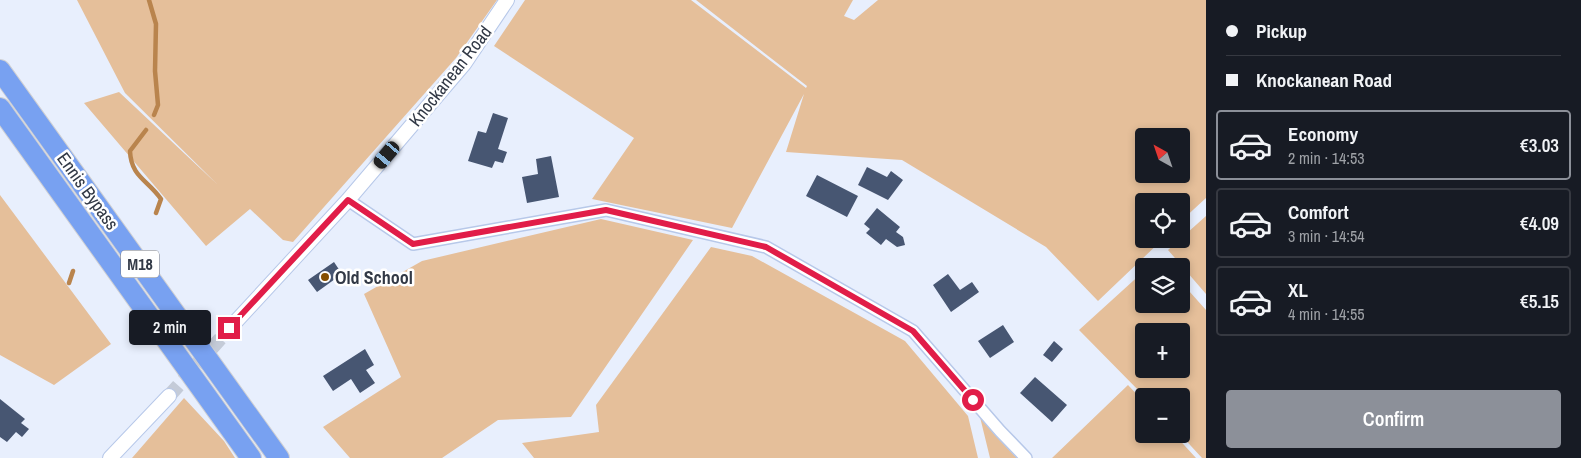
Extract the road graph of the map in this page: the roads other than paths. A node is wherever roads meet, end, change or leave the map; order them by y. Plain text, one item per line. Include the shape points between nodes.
1 (507, 0) edge
2 (0, 70) edge
3 (0, 108) edge
4 (348, 200) junction
5 (229, 328) tunnel mouth
6 (169, 396) tunnel mouth
7 (110, 458) edge
8 (251, 458) edge
9 (280, 458) edge
10 (1026, 458) edge

1 - 4 street, Knockanean Road via 464,64
2 - 9 highway, Ennis Bypass / M18
3 - 8 highway, Ennis Bypass / M18
4 - 5 street, Knockanean Road
4 - 10 street via 413,244 606,210 766,247 913,331
6 - 7 street

